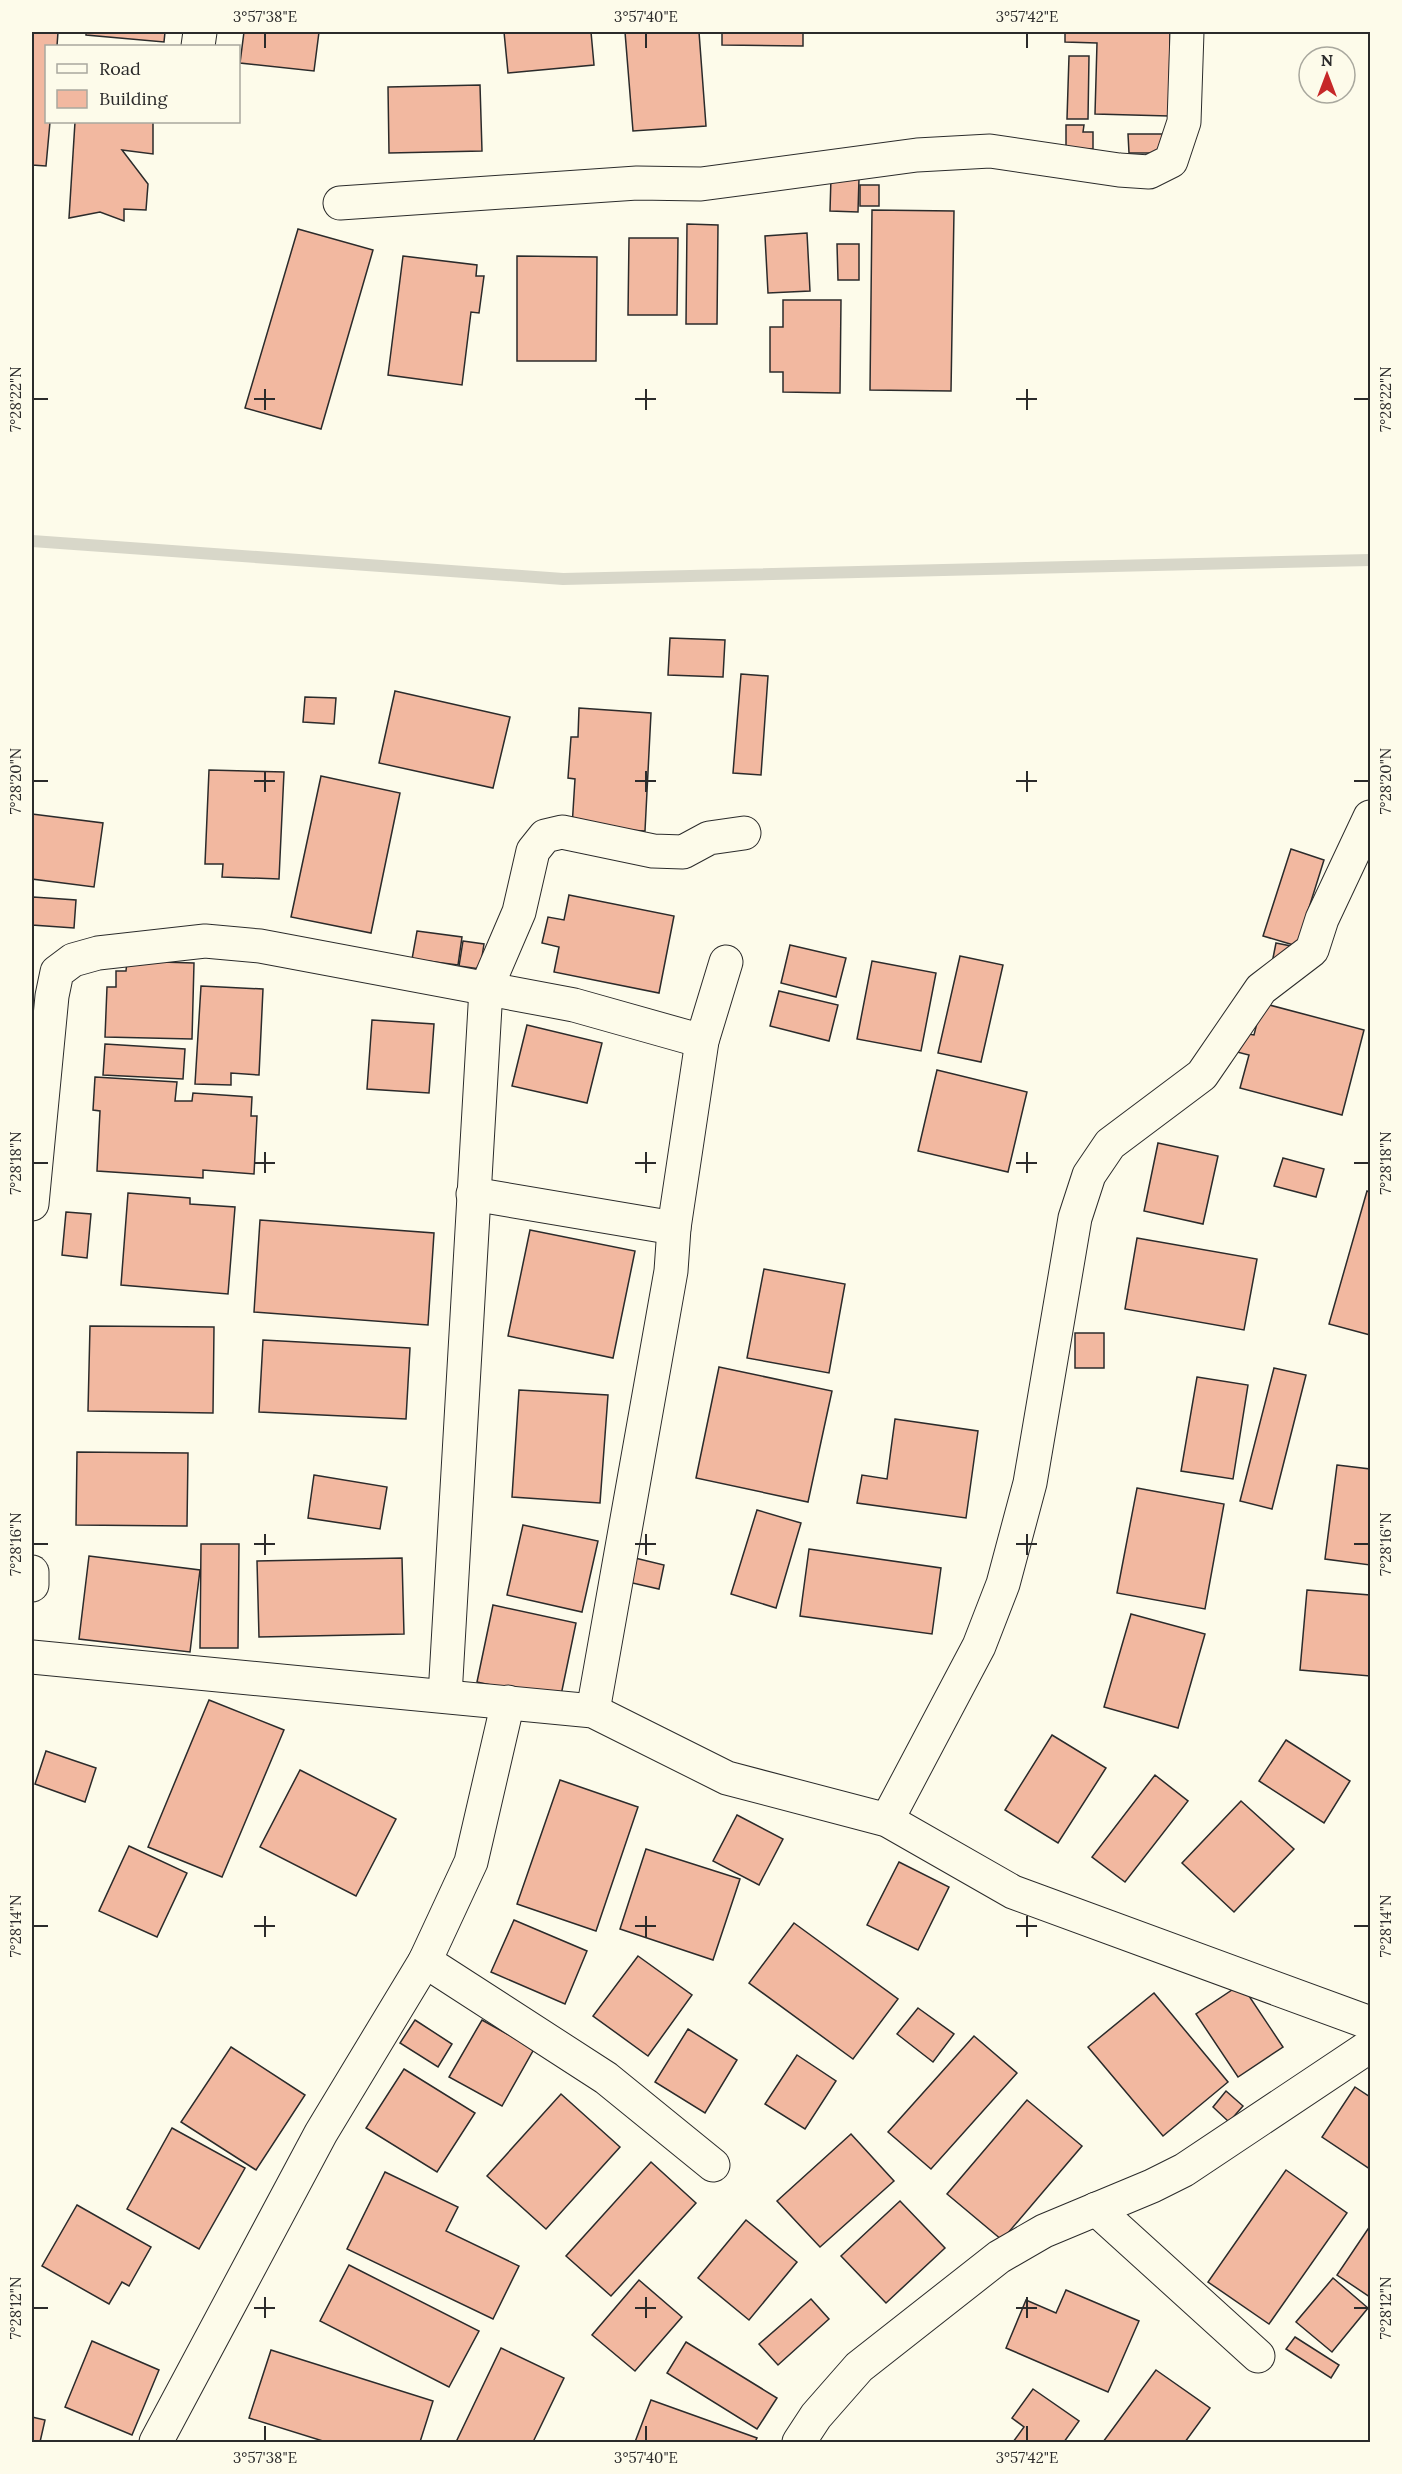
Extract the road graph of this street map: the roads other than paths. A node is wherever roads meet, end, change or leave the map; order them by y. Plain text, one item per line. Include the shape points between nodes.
1 (1187, 32) edge
2 (340, 204) dead end
3 (1371, 817) edge
4 (744, 833) dead end
5 (726, 962) dead end
6 (486, 989) junction
7 (702, 1041) junction
8 (474, 1194) junction
9 (32, 1204) edge
10 (674, 1228) junction
11 (32, 1572) edge
12 (32, 1585) edge
13 (32, 1657) edge
14 (445, 1696) junction
15 (508, 1702) junction
16 (593, 1711) junction
17 (887, 1820) junction
18 (426, 1961) junction
19 (1371, 2023) edge
20 (1371, 2046) edge
21 (713, 2165) dead end
22 (1096, 2210) junction
23 (1258, 2356) dead end
24 (156, 2442) edge
25 (799, 2442) edge

1 - 2 street via 1184,122 1172,161 1149,172 990,151 917,155 701,184 637,183
3 - 17 street via 1322,919 1312,950 1261,989 1202,1075 1110,1144 1089,1175 1075,1218 1030,1483 1004,1584 979,1646
4 - 6 street via 709,838 683,852 645,849 562,832 545,836 533,851 519,912
5 - 7 street
6 - 7 street via 574,1005
6 - 8 street
6 - 9 street via 260,946 205,941 98,953 73,960 57,972 52,996
7 - 10 street
8 - 10 street
8 - 14 street
10 - 16 street via 671,1271
11 - 12 street
13 - 14 street
14 - 15 street
15 - 16 street
15 - 18 street via 471,1862
16 - 17 street via 727,1778
17 - 19 street via 1013,1892
18 - 21 street via 606,2078
18 - 24 street via 321,2133
20 - 22 street via 1184,2170
22 - 23 street
22 - 25 street via 1044,2231 999,2257 859,2367

